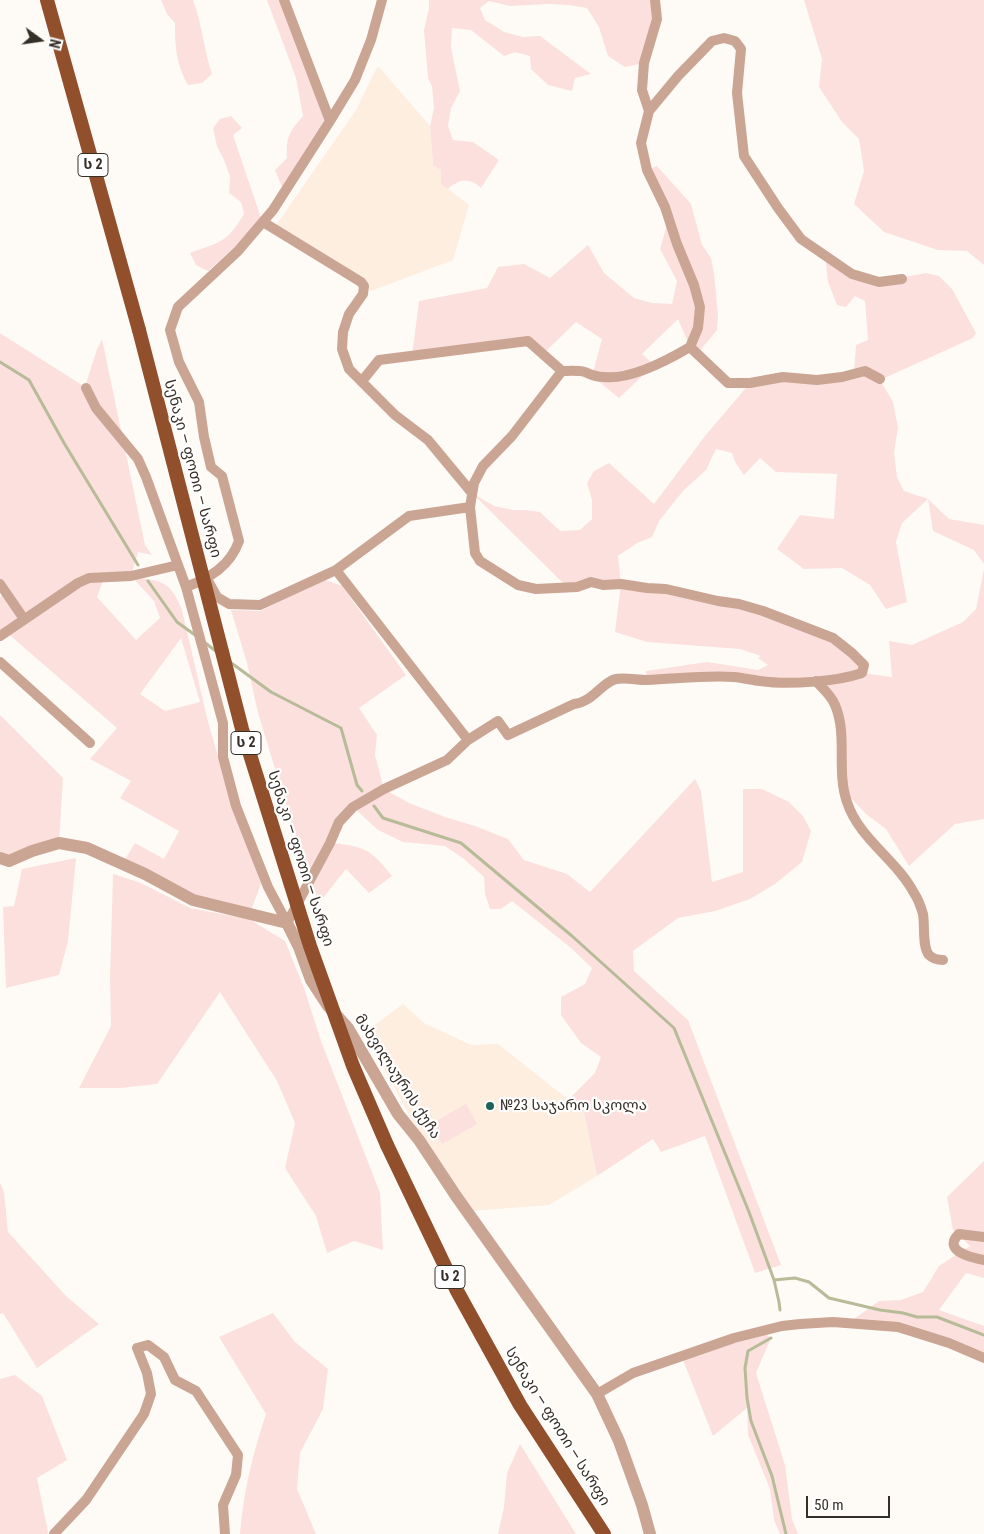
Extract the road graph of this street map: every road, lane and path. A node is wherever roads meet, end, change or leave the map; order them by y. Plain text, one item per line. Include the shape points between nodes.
1 (47, 0) edge
2 (284, 0) edge
3 (382, 0) edge
4 (655, 0) edge
5 (649, 111) junction
6 (330, 121) junction
7 (263, 222) junction
8 (902, 279) dead end
9 (690, 347) junction
10 (562, 371) junction
11 (880, 379) dead end
12 (362, 381) junction
13 (86, 388) dead end
14 (472, 493) junction
15 (470, 506) junction
16 (178, 565) junction
17 (336, 570) junction
18 (207, 579) junction
19 (0, 584) edge
20 (186, 587) junction
21 (24, 619) junction
22 (0, 636) edge
23 (0, 662) edge
24 (816, 681) junction
25 (468, 740) junction
26 (90, 743) dead end
27 (0, 858) edge
28 (287, 923) junction
29 (943, 960) dead end
30 (984, 1237) edge
31 (984, 1260) edge
32 (984, 1358) edge
33 (597, 1394) junction
34 (54, 1534) edge
35 (225, 1534) edge
36 (604, 1534) edge
37 (650, 1534) edge

1 - 36 highway, სენაკი — ფოთი — სარფი / ს 2, bridge via 139,330 245,739 310,946 387,1145 456,1289 520,1405
2 - 6 street
3 - 6 street via 355,80
4 - 5 street via 657,19 644,63 642,90
5 - 8 street via 712,41 724,38 735,41 741,49 737,93 744,156 778,208 801,239 852,274 879,282
5 - 9 street via 641,143 647,170 666,207 700,307 698,328
6 - 7 street
7 - 12 street via 364,286 343,332 342,349 350,369
7 - 18 street via 238,251 178,306 170,330 180,362 200,402 211,466 222,476 238,541 227,562
9 - 10 street via 674,357 618,378
9 - 11 street via 728,383 783,377 817,380 865,371
10 - 12 street via 528,341 379,360
10 - 14 street via 512,436 483,466
12 - 14 street via 395,415 428,440
13 - 16 street via 96,408 138,459
14 - 15 street
15 - 17 street via 409,516
15 - 24 street via 476,554 480,561 518,585 536,589 577,587 591,582 621,584 666,589 739,604 833,638 864,665 862,672 854,675
16 - 20 street
16 - 21 street via 131,576 89,578
17 - 18 street via 260,604 229,604 217,597
17 - 25 street
18 - 20 street
19 - 21 street
20 - 28 street via 223,722 223,757 236,806 268,887
21 - 22 street
23 - 26 street
24 - 25 street via 786,683 697,676 615,679 582,703 508,735 498,721
24 - 29 street via 834,703 839,717 843,786 852,816 860,830 911,887 923,914 926,949 935,960
25 - 28 street via 447,760 353,807 339,822
27 - 28 street via 9,860 59,843 87,848 193,900
28 - 33 street, მახვილაურის ქუჩა via 311,980 348,1028 398,1114
30 - 31 street via 959,1234 954,1243 967,1257
32 - 33 street via 949,1342 898,1327 833,1322 792,1325 724,1341 633,1373
33 - 37 street, მახვილაურის ქუჩა via 619,1441
34 - 35 street via 86,1500 144,1414 151,1394 137,1348 148,1345 164,1357 175,1380 196,1391 238,1455 236,1475 223,1505

